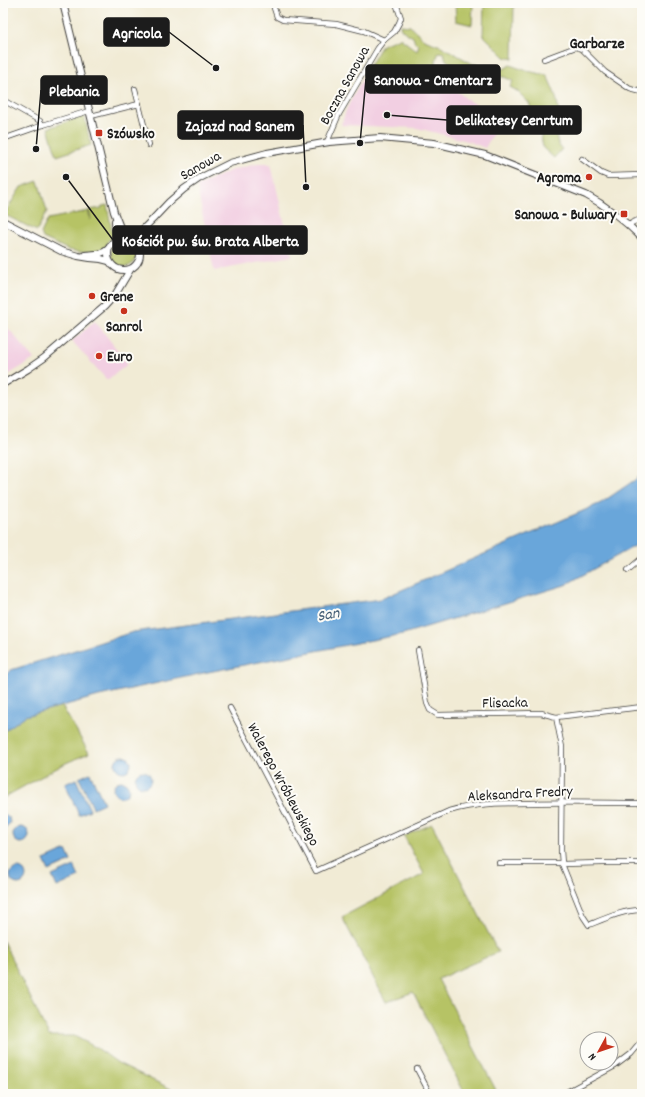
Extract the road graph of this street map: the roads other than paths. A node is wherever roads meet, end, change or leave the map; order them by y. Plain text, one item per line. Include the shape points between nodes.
1 (63, 3) edge
2 (274, 3) edge
3 (396, 3) edge
4 (384, 40) junction
5 (544, 59) dead end
6 (135, 90) dead end
7 (642, 92) edge
8 (3, 100) edge
9 (139, 104) junction
10 (90, 114) junction
11 (43, 125) junction
12 (3, 139) edge
13 (327, 142) junction
14 (149, 146) dead end
15 (582, 159) dead end
16 (642, 175) edge
17 (114, 212) junction
18 (153, 219) junction
19 (642, 219) edge
20 (3, 221) edge
21 (629, 226) junction
22 (642, 238) edge
23 (128, 239) junction
24 (114, 241) junction
25 (138, 247) junction
26 (108, 248) junction
27 (78, 256) junction
28 (109, 261) junction
29 (116, 269) junction
30 (130, 270) junction
31 (120, 288) junction
32 (3, 384) edge
33 (642, 558) edge
34 (628, 570) dead end
35 (418, 650) dead end
36 (230, 708) dead end
37 (642, 708) edge
38 (556, 717) junction
39 (562, 802) junction
40 (642, 803) edge
41 (499, 863) dead end
42 (642, 863) edge
43 (562, 864) junction
44 (316, 871) joint
45 (642, 910) edge
46 (642, 1041) edge
47 (417, 1069) dead end
48 (430, 1094) edge
49 (563, 1094) edge

1 - 10 main road
2 - 4 street, Boczna Sanowa via 278,17 283,20 336,24 364,31
3 - 4 street, Boczna Sanowa via 401,18 400,24
4 - 13 street, Boczna Sanowa via 339,114
5 - 7 street via 576,47 582,49 605,72 630,89
6 - 9 street
8 - 11 street
9 - 10 street
9 - 14 street
10 - 11 street
10 - 17 main road
11 - 12 street
13 - 18 main road, Sanowa via 230,163 200,178 178,194
13 - 21 main road, Sanowa via 380,138 407,140 434,143 485,155 586,195
15 - 16 street via 608,176
17 - 23 main road via 120,230
17 - 24 main road
18 - 23 main road via 137,235
18 - 25 main road
19 - 21 street
20 - 27 main road via 56,249
21 - 22 main road, Sanowa
23 - 24 main road via 120,238
23 - 25 main road via 135,242
24 - 26 main road
25 - 30 main road via 140,258
26 - 27 main road via 100,254
26 - 28 main road
27 - 28 main road
28 - 29 main road
29 - 30 main road
29 - 31 main road via 120,273
30 - 31 main road
31 - 32 main road via 108,303 36,364
33 - 34 street
35 - 38 street, Flisacka via 427,702 430,710 438,714 541,713
36 - 44 street, Walerego Wróblewskiego
37 - 38 street, Flisacka
38 - 39 street via 562,747
39 - 40 street, Aleksandra Fredry
39 - 43 street
39 - 44 street, Aleksandra Fredry via 483,804 449,811
41 - 43 street
42 - 43 street
43 - 45 street via 589,925 624,912
46 - 49 street via 631,1054 615,1066
47 - 48 street

